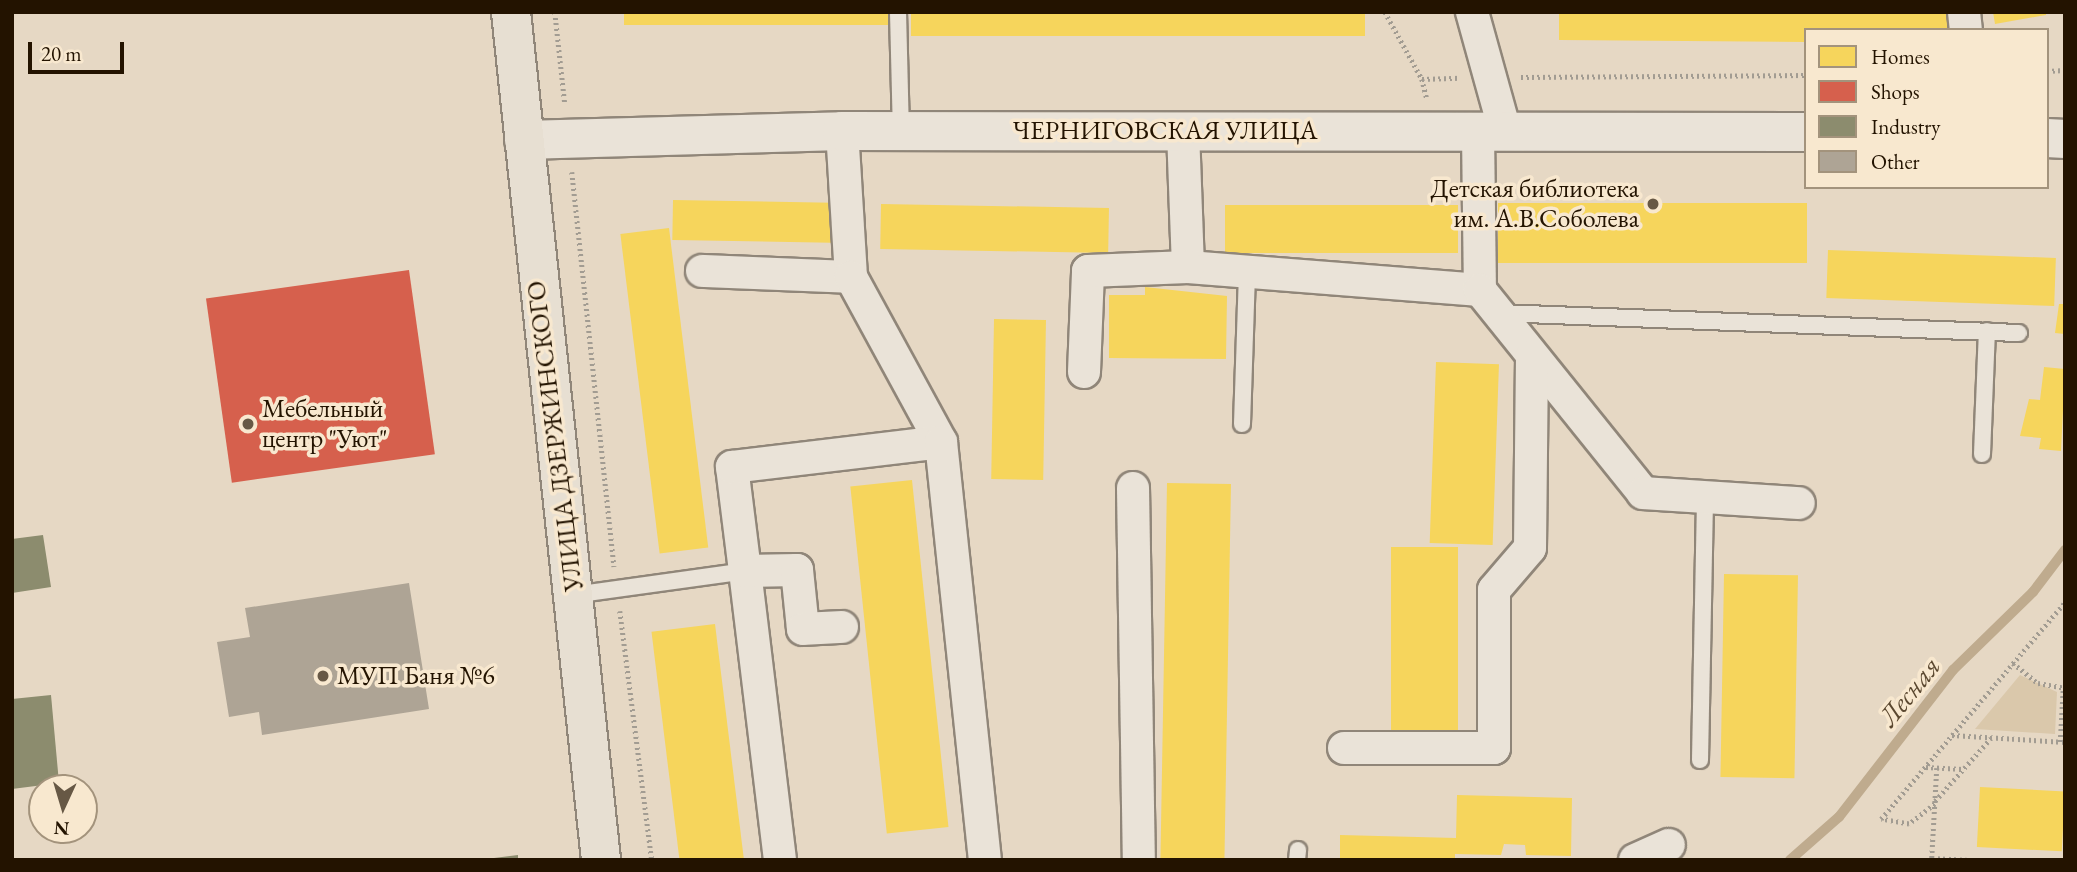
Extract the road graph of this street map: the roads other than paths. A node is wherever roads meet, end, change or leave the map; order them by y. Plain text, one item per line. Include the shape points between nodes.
1 (511, 12) edge
2 (898, 12) edge
3 (1472, 12) edge
4 (842, 131) junction
5 (901, 131) junction
6 (1183, 131) junction
7 (1492, 131) junction
8 (1804, 132) edge
9 (524, 140) junction
10 (1188, 267) junction
11 (702, 271) dead end
12 (1247, 271) junction
13 (851, 278) junction
14 (1489, 301) junction
15 (1987, 331) junction
16 (2019, 333) dead end
17 (1532, 356) junction
18 (1084, 372) dead end
19 (1242, 424) dead end
20 (941, 442) junction
21 (1982, 454) dead end
22 (1133, 488) dead end
23 (1705, 497) junction
24 (1799, 503) dead end
25 (745, 571) junction
26 (573, 595) junction
27 (842, 627) dead end
28 (1344, 748) dead end
29 (1700, 760) dead end
30 (1669, 845) dead end
31 (601, 860) edge
32 (780, 860) edge
33 (985, 860) edge
34 (1139, 860) edge
35 (1635, 860) edge

1 - 9 main road, УЛИЦА ДЗЕРЖИНСКОГО
2 - 5 lane
3 - 7 street via 1490,77
4 - 5 main road, ЧЕРНИГОВСКАЯ УЛИЦА
4 - 9 main road, ЧЕРНИГОВСКАЯ УЛИЦА
4 - 13 street
5 - 6 main road, ЧЕРНИГОВСКАЯ УЛИЦА
6 - 7 main road, ЧЕРНИГОВСКАЯ УЛИЦА
6 - 10 street
7 - 8 main road, ЧЕРНИГОВСКАЯ УЛИЦА
7 - 14 street
9 - 26 main road, УЛИЦА ДЗЕРЖИНСКОГО
10 - 12 street
10 - 18 street via 1088,271
11 - 13 street
12 - 14 street
12 - 19 lane
13 - 20 street
14 - 15 lane
14 - 17 street
15 - 16 lane
15 - 21 lane
17 - 23 street via 1643,493
17 - 28 street via 1530,548 1494,590 1494,748
20 - 25 street via 732,467
20 - 33 street
22 - 34 street
23 - 24 street
23 - 29 lane
25 - 26 lane
25 - 27 street via 797,570 803,629
25 - 32 street
26 - 31 main road, УЛИЦА ДЗЕРЖИНСКОГО
30 - 35 street

